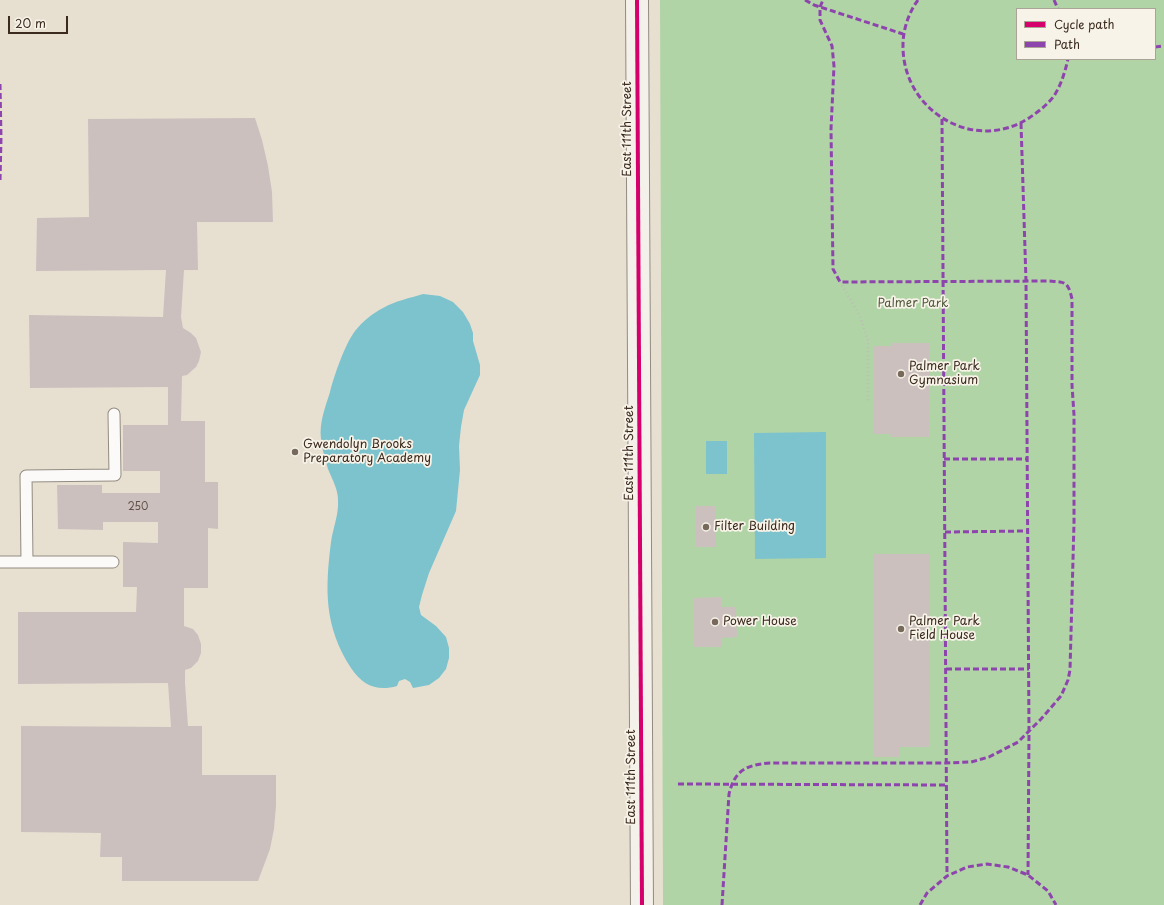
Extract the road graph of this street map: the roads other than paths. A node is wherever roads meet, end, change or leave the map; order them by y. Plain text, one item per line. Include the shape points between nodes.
1 (637, 0) edge
2 (114, 414) dead end
3 (1, 562) edge
4 (27, 562) junction
5 (113, 562) dead end
6 (642, 905) edge

1 - 6 main road, East 111th Street
2 - 4 lane via 115,475 26,476
3 - 4 lane
4 - 5 lane

